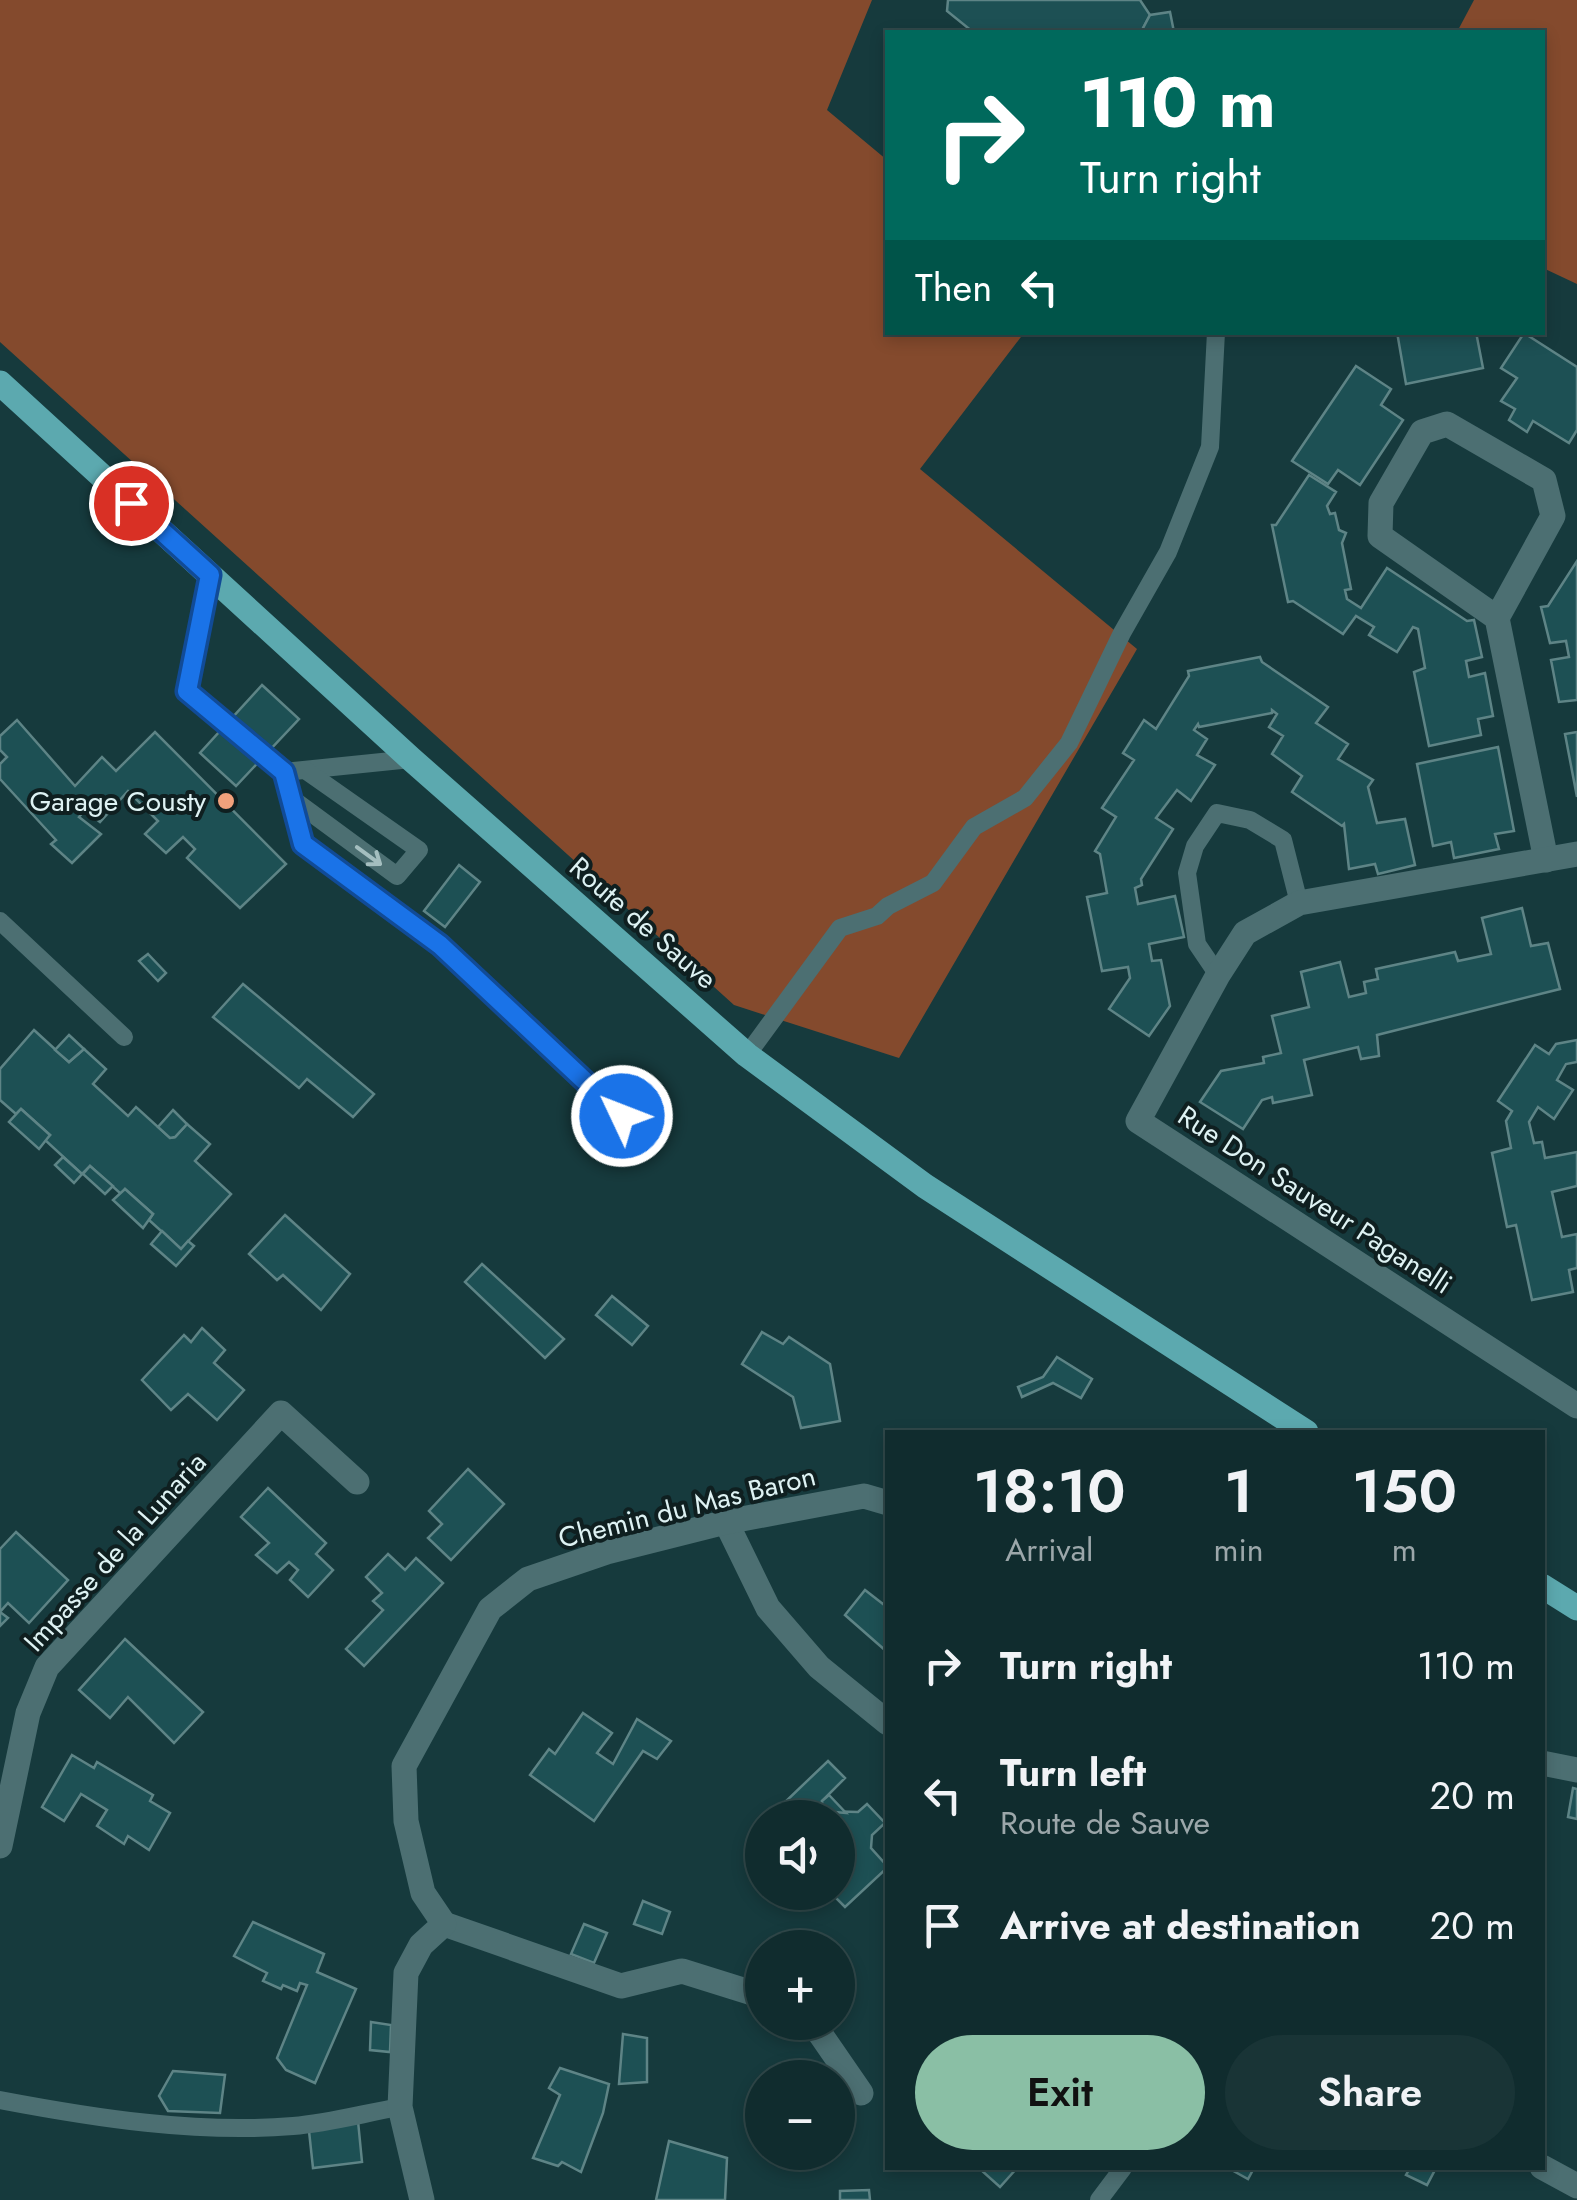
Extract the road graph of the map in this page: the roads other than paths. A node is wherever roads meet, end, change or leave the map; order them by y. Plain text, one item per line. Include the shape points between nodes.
1 (1216, 335) edge
2 (0, 384) edge
3 (210, 575) junction
4 (1497, 618) junction
5 (411, 759) junction
6 (304, 770) junction
7 (284, 772) junction
8 (291, 798) junction
9 (1577, 854) edge
10 (1546, 860) junction
11 (1299, 903) junction
12 (0, 921) edge
13 (1218, 976) junction
14 (124, 1038) dead end
15 (747, 1055) junction
16 (622, 1116) dead end
17 (1575, 1400) edge
18 (1303, 1430) edge
19 (357, 1482) dead end
20 (885, 1501) edge
21 (726, 1522) junction
22 (1545, 1588) edge
23 (1577, 1608) edge
24 (885, 1721) edge
25 (1545, 1765) edge
26 (1577, 1770) edge
27 (0, 1846) edge
28 (444, 1924) junction
29 (745, 1991) edge
30 (824, 2040) edge
31 (861, 2093) dead end
32 (0, 2100) edge
33 (400, 2107) junction
34 (1545, 2169) edge
35 (1122, 2170) edge
36 (1577, 2186) edge
37 (422, 2200) edge
38 (1099, 2200) edge

1 - 15 lane via 1210,448 1168,552 1069,743 1025,798 974,827 933,883 878,916 840,928
2 - 3 main road, Route de Sauve
3 - 5 main road, Route de Sauve
3 - 7 lane via 187,691
4 - 4 street via 1553,516 1544,480 1447,424 1422,432 1381,503 1380,536
4 - 10 street
5 - 6 lane
5 - 15 main road, Route de Sauve
6 - 7 lane
8 -> 6 lane via 396,876 419,850
7 - 8 lane
8 - 16 lane via 303,844 440,945
9 - 10 street, Rue Don Sauveur Paganelli
10 - 11 street, Rue Don Sauveur Paganelli
11 - 13 street, Rue Don Sauveur Paganelli via 1245,933
11 - 13 lane via 1283,840 1250,820 1217,813 1187,873 1197,944
12 - 14 lane
13 - 17 street, Rue Don Sauveur Paganelli via 1138,1121
15 - 18 main road, Route de Sauve via 926,1186
19 - 27 street, Impasse de la Lunaria via 281,1413 48,1667 28,1713
20 - 21 street, Chemin du Mas Baron via 864,1496
21 - 24 street via 768,1608 819,1667
21 - 28 street, Chemin du Mas Baron via 528,1579 490,1609 404,1766 406,1820 423,1893
22 - 23 main road
25 - 26 street
28 - 29 street via 620,1986 682,1971
28 - 33 street via 421,1945 406,1973
30 - 31 street
32 - 33 lane via 190,2126 294,2126
33 - 37 street
34 - 36 street
35 - 38 lane

